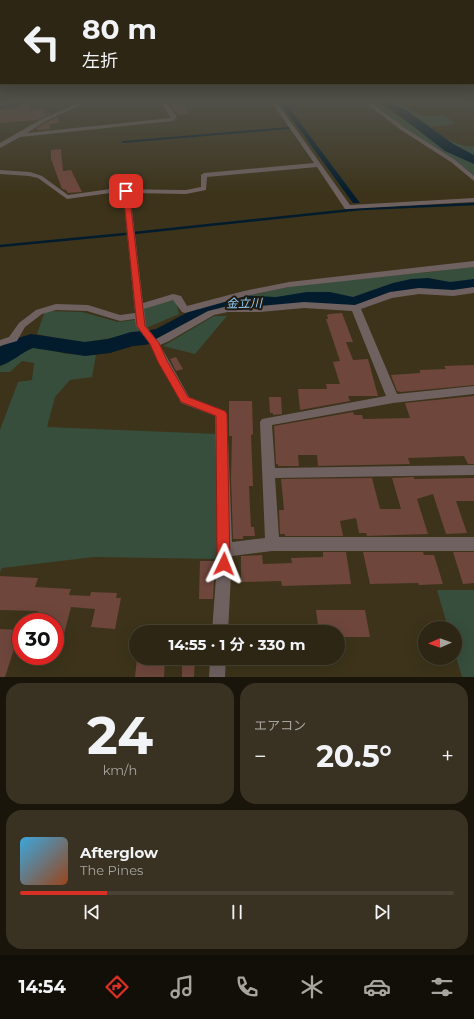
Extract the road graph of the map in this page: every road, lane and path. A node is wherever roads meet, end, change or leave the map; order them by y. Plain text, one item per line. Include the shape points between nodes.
1 (25, 132) edge
2 (56, 132) edge
3 (295, 132) edge
4 (407, 132) edge
5 (20, 135) junction
6 (0, 146) edge
7 (319, 165) junction
8 (0, 172) edge
9 (474, 179) edge
10 (126, 191) junction
11 (474, 200) edge
12 (474, 264) edge
13 (474, 290) edge
14 (356, 308) junction
15 (139, 312) junction
16 (0, 343) edge
17 (154, 343) junction
18 (474, 390) edge
19 (393, 399) junction
20 (474, 470) edge
21 (268, 473) junction
22 (272, 544) junction
23 (474, 544) edge
24 (224, 550) junction
25 (220, 625) edge
26 (218, 665) edge
27 (217, 677) edge

1 - 5 street
2 - 5 street
3 - 7 street
4 - 9 street via 453,161
5 - 6 street
7 - 10 street via 204,175 204,189 201,191
7 - 11 street via 348,207
8 - 10 street via 40,177 67,197
10 - 15 street
12 - 15 street via 303,282 247,292 184,310 178,298 173,297
13 - 14 street via 453,293 419,291 390,295
14 - 17 street via 304,305 228,309 212,313
14 - 19 street
15 - 16 street via 120,318 88,308 56,307 39,312 22,325 13,339
15 - 17 street via 141,326
17 - 24 street via 162,362 185,400 221,414
18 - 19 street
19 - 21 street via 266,422
20 - 21 street
21 - 22 street
22 - 23 street
22 - 24 street
24 - 25 street
26 - 27 street

